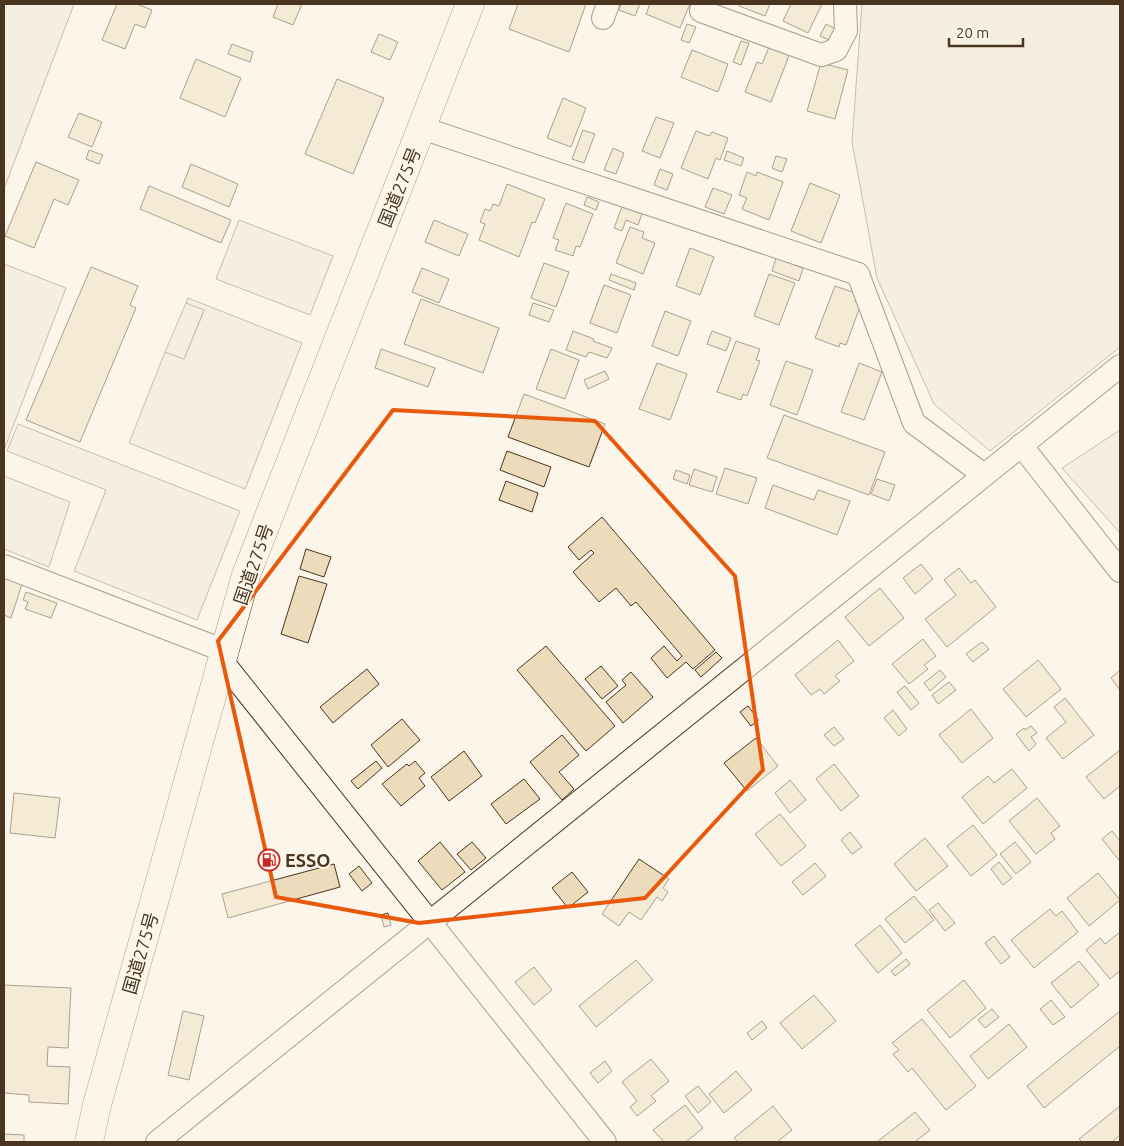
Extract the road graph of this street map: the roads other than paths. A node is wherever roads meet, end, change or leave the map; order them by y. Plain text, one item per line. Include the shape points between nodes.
1 (470, 4) edge
2 (703, 4) edge
3 (845, 4) edge
4 (422, 128) junction
5 (1120, 366) edge
6 (1022, 445) junction
7 (984, 475) junction
8 (4, 566) edge
9 (1120, 571) edge
10 (224, 656) junction
11 (430, 922) junction
12 (90, 1142) edge
13 (157, 1142) edge
14 (605, 1142) edge

1 - 4 highway, 国道275号
2 - 3 street via 701,11 821,56 836,50 846,31
4 - 7 street via 858,274 914,423
4 - 10 highway, 国道275号 via 246,575
5 - 6 street
6 - 7 street
6 - 9 street
7 - 11 street
8 - 10 street
10 - 11 street
10 - 12 highway, 国道275号 via 97,1104
11 - 13 street
11 - 14 street

